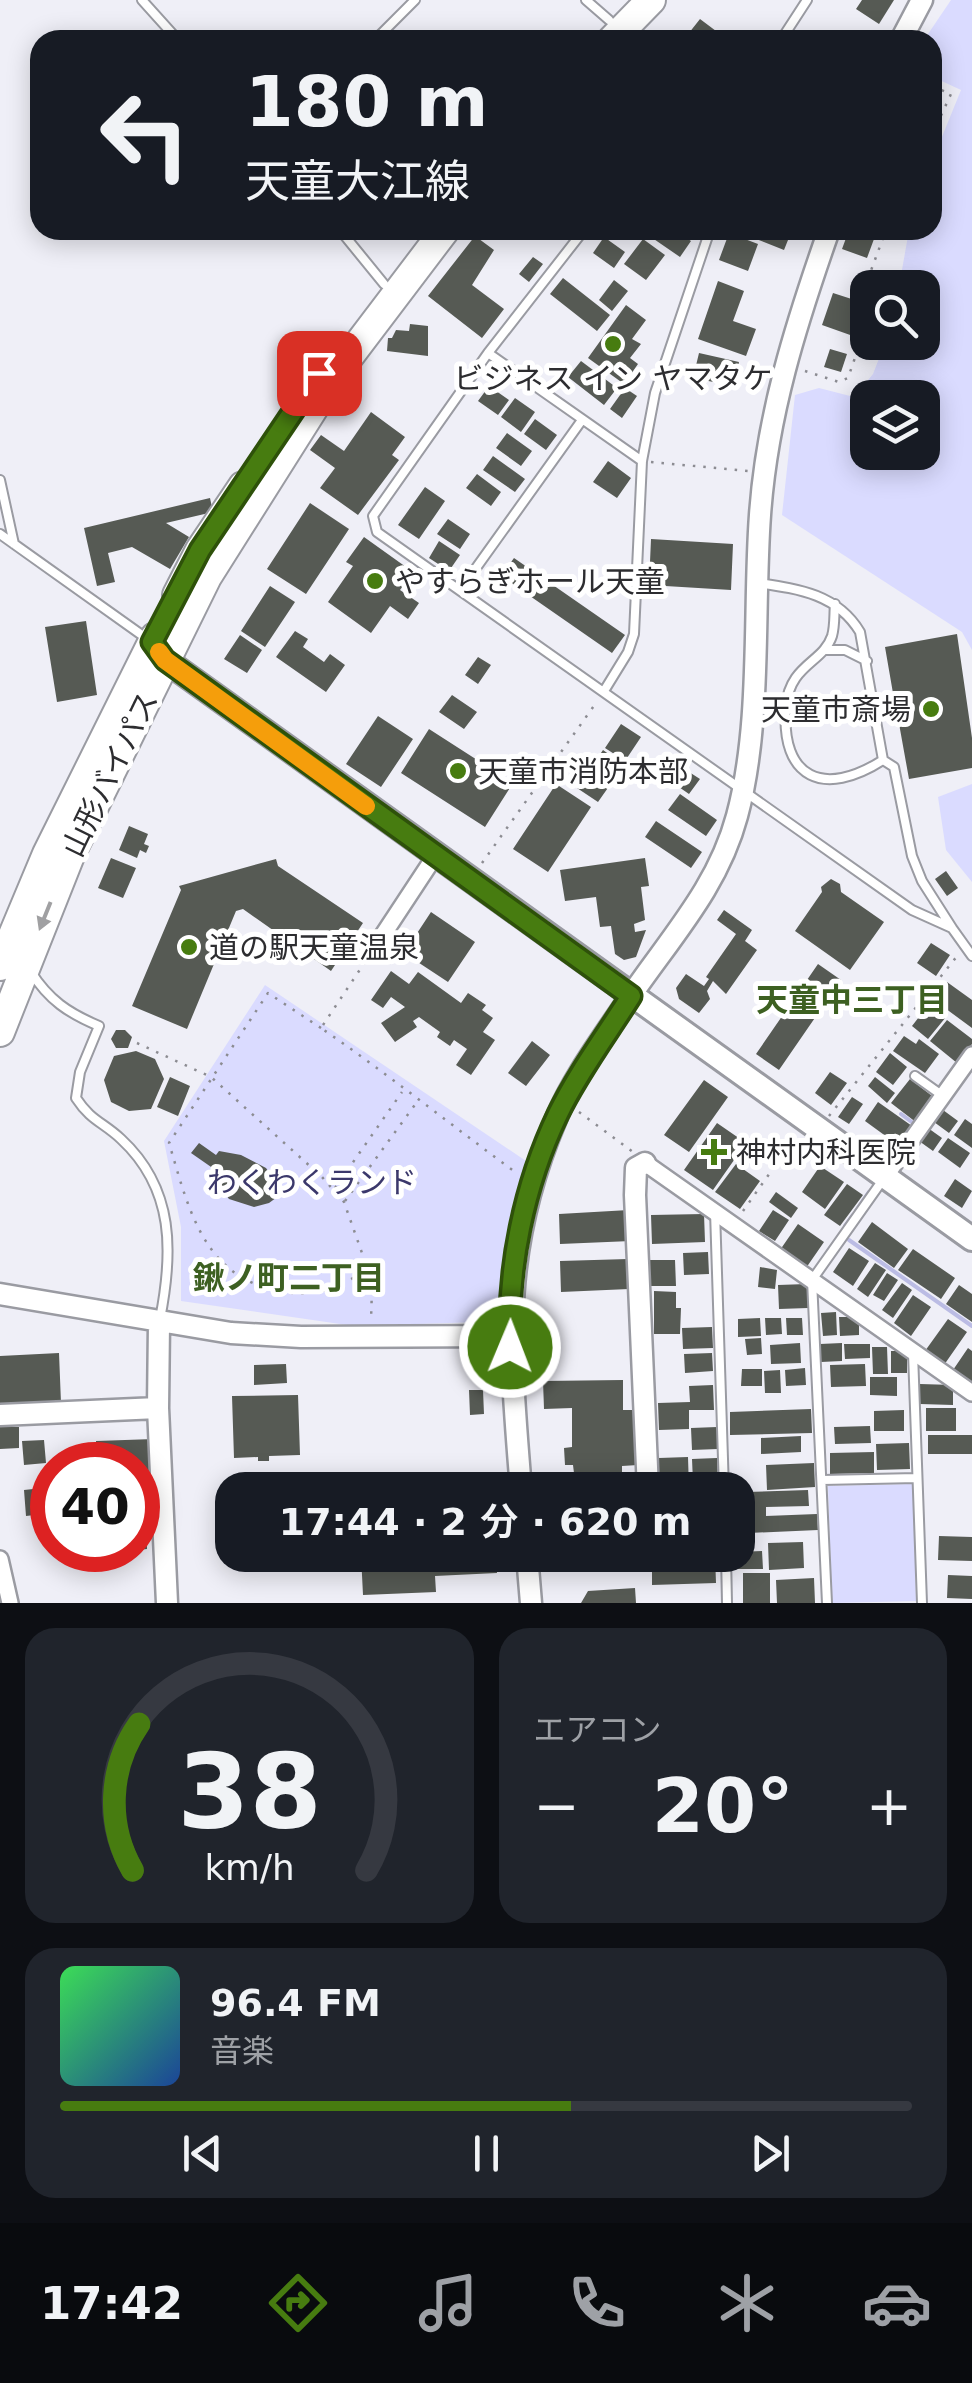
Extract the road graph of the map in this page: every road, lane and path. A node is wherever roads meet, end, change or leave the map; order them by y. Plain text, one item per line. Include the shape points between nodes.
1 (142, 0) edge
2 (415, 0) edge
3 (586, 0) edge
4 (629, 0) edge
5 (651, 0) edge
6 (807, 0) edge
7 (922, 0) edge
8 (169, 30) edge
9 (385, 30) edge
10 (607, 30) edge
11 (614, 30) edge
12 (617, 30) edge
13 (788, 30) edge
14 (907, 30) edge
15 (942, 90) edge
16 (942, 113) edge
17 (348, 240) edge
18 (420, 240) edge
19 (437, 240) edge
20 (576, 240) edge
21 (707, 240) edge
22 (826, 240) edge
23 (882, 240) edge
24 (871, 270) edge
25 (384, 284) junction
26 (488, 353) junction
27 (854, 360) edge
28 (784, 365) junction
29 (582, 420) junction
30 (642, 461) junction
31 (764, 473) junction
32 (0, 480) edge
33 (0, 534) edge
34 (14, 544) junction
35 (757, 582) junction
36 (461, 590) junction
37 (834, 604) junction
38 (824, 650) junction
39 (159, 651) junction
40 (867, 661) junction
41 (604, 691) junction
42 (883, 760) junction
43 (744, 789) junction
44 (436, 856) junction
45 (469, 881) junction
46 (952, 928) junction
47 (379, 942) joint
48 (966, 946) junction
49 (972, 956) edge
50 (13, 965) edge
51 (631, 996) junction
52 (320, 1028) junction
53 (0, 1032) edge
54 (137, 1043) dead end
55 (972, 1055) edge
56 (916, 1076) dead end
57 (211, 1077) junction
58 (403, 1090) junction
59 (944, 1096) junction
60 (418, 1101) junction
61 (564, 1101) junction
62 (813, 1125) junction
63 (644, 1163) junction
64 (885, 1177) junction
65 (532, 1184) junction
66 (334, 1190) junction
67 (344, 1202) junction
68 (714, 1211) junction
69 (734, 1225) junction
70 (972, 1239) edge
71 (368, 1270) junction
72 (812, 1280) junction
73 (0, 1294) edge
74 (159, 1323) junction
75 (510, 1336) junction
76 (370, 1337) junction
77 (913, 1351) junction
78 (972, 1393) edge
79 (158, 1408) junction
80 (0, 1415) edge
81 (521, 1472) edge
82 (647, 1472) edge
83 (723, 1472) edge
84 (916, 1478) junction
85 (822, 1480) junction
86 (0, 1559) edge
87 (528, 1572) edge
88 (726, 1572) edge
89 (10, 1603) edge
90 (167, 1603) edge
91 (531, 1603) edge
92 (727, 1603) edge
93 (827, 1603) edge
94 (922, 1603) edge

1 - 8 lane
2 - 9 lane
3 - 10 lane
4 - 11 highway
5 - 12 highway
6 - 13 lane
7 - 14 street
15 - 16 path via 951,94
17 - 25 lane
18 - 25 highway, 山形バイパス
19 - 39 highway, 山形バイパス via 332,379
20 - 26 lane
21 - 30 lane via 655,393
22 - 28 street
23 - 24 path
25 - 39 highway, 山形バイパス via 200,550
26 - 29 lane
26 - 36 lane via 373,516 377,532
27 - 28 path via 848,378 839,382
28 - 31 street
29 - 30 lane
29 - 36 lane
30 - 31 path
30 - 41 lane via 634,634
31 - 35 street
32 - 34 lane
33 - 34 lane
34 - 39 lane
35 - 37 lane via 804,590
35 - 43 street
36 - 41 lane
37 - 38 lane via 832,638
37 - 40 lane via 860,632
38 - 40 lane
38 - 42 lane via 804,665 786,700 786,736 796,766 816,779 832,779
39 - 44 main road
39 - 50 highway, 山形バイパス via 71,853
40 - 42 lane
41 - 43 lane
41 - 45 path
42 - 46 lane via 894,767 912,856
43 - 46 lane via 912,910
43 - 51 street via 712,882
44 - 45 main road
44 - 47 street
45 - 51 main road
46 - 48 lane
47 - 52 path
48 - 49 lane
48 - 62 path
50 - 53 highway, 山形バイパス
50 - 74 lane via 71,1014 99,1026 76,1098 122,1140 165,1212 170,1246
51 - 61 street
51 - 62 main road
52 - 57 path via 268,992
52 - 58 path
54 - 57 path
55 - 59 street
56 - 59 lane
57 - 66 path
57 - 71 path via 170,1143 200,1232 222,1265 287,1294 327,1290
58 - 60 path
58 - 66 path
59 - 64 street
60 - 65 path
60 - 67 path
61 - 63 path
61 - 65 street
62 - 64 main road
62 - 69 path
63 - 68 street
63 - 82 street via 636,1168 635,1195
64 - 70 main road
64 - 72 lane
65 - 75 street via 518,1238
66 - 67 path
67 - 71 path
68 - 69 street
68 - 83 lane
69 - 72 street
71 - 76 path
72 - 77 street
72 - 85 lane
73 - 74 street
74 - 76 street via 267,1336
74 - 79 street
75 - 76 street
75 - 81 street
77 - 78 street
77 - 84 lane
79 - 80 street
79 - 90 street
84 - 85 lane
84 - 94 lane
85 - 93 lane
86 - 89 street
87 - 91 street
88 - 92 lane

